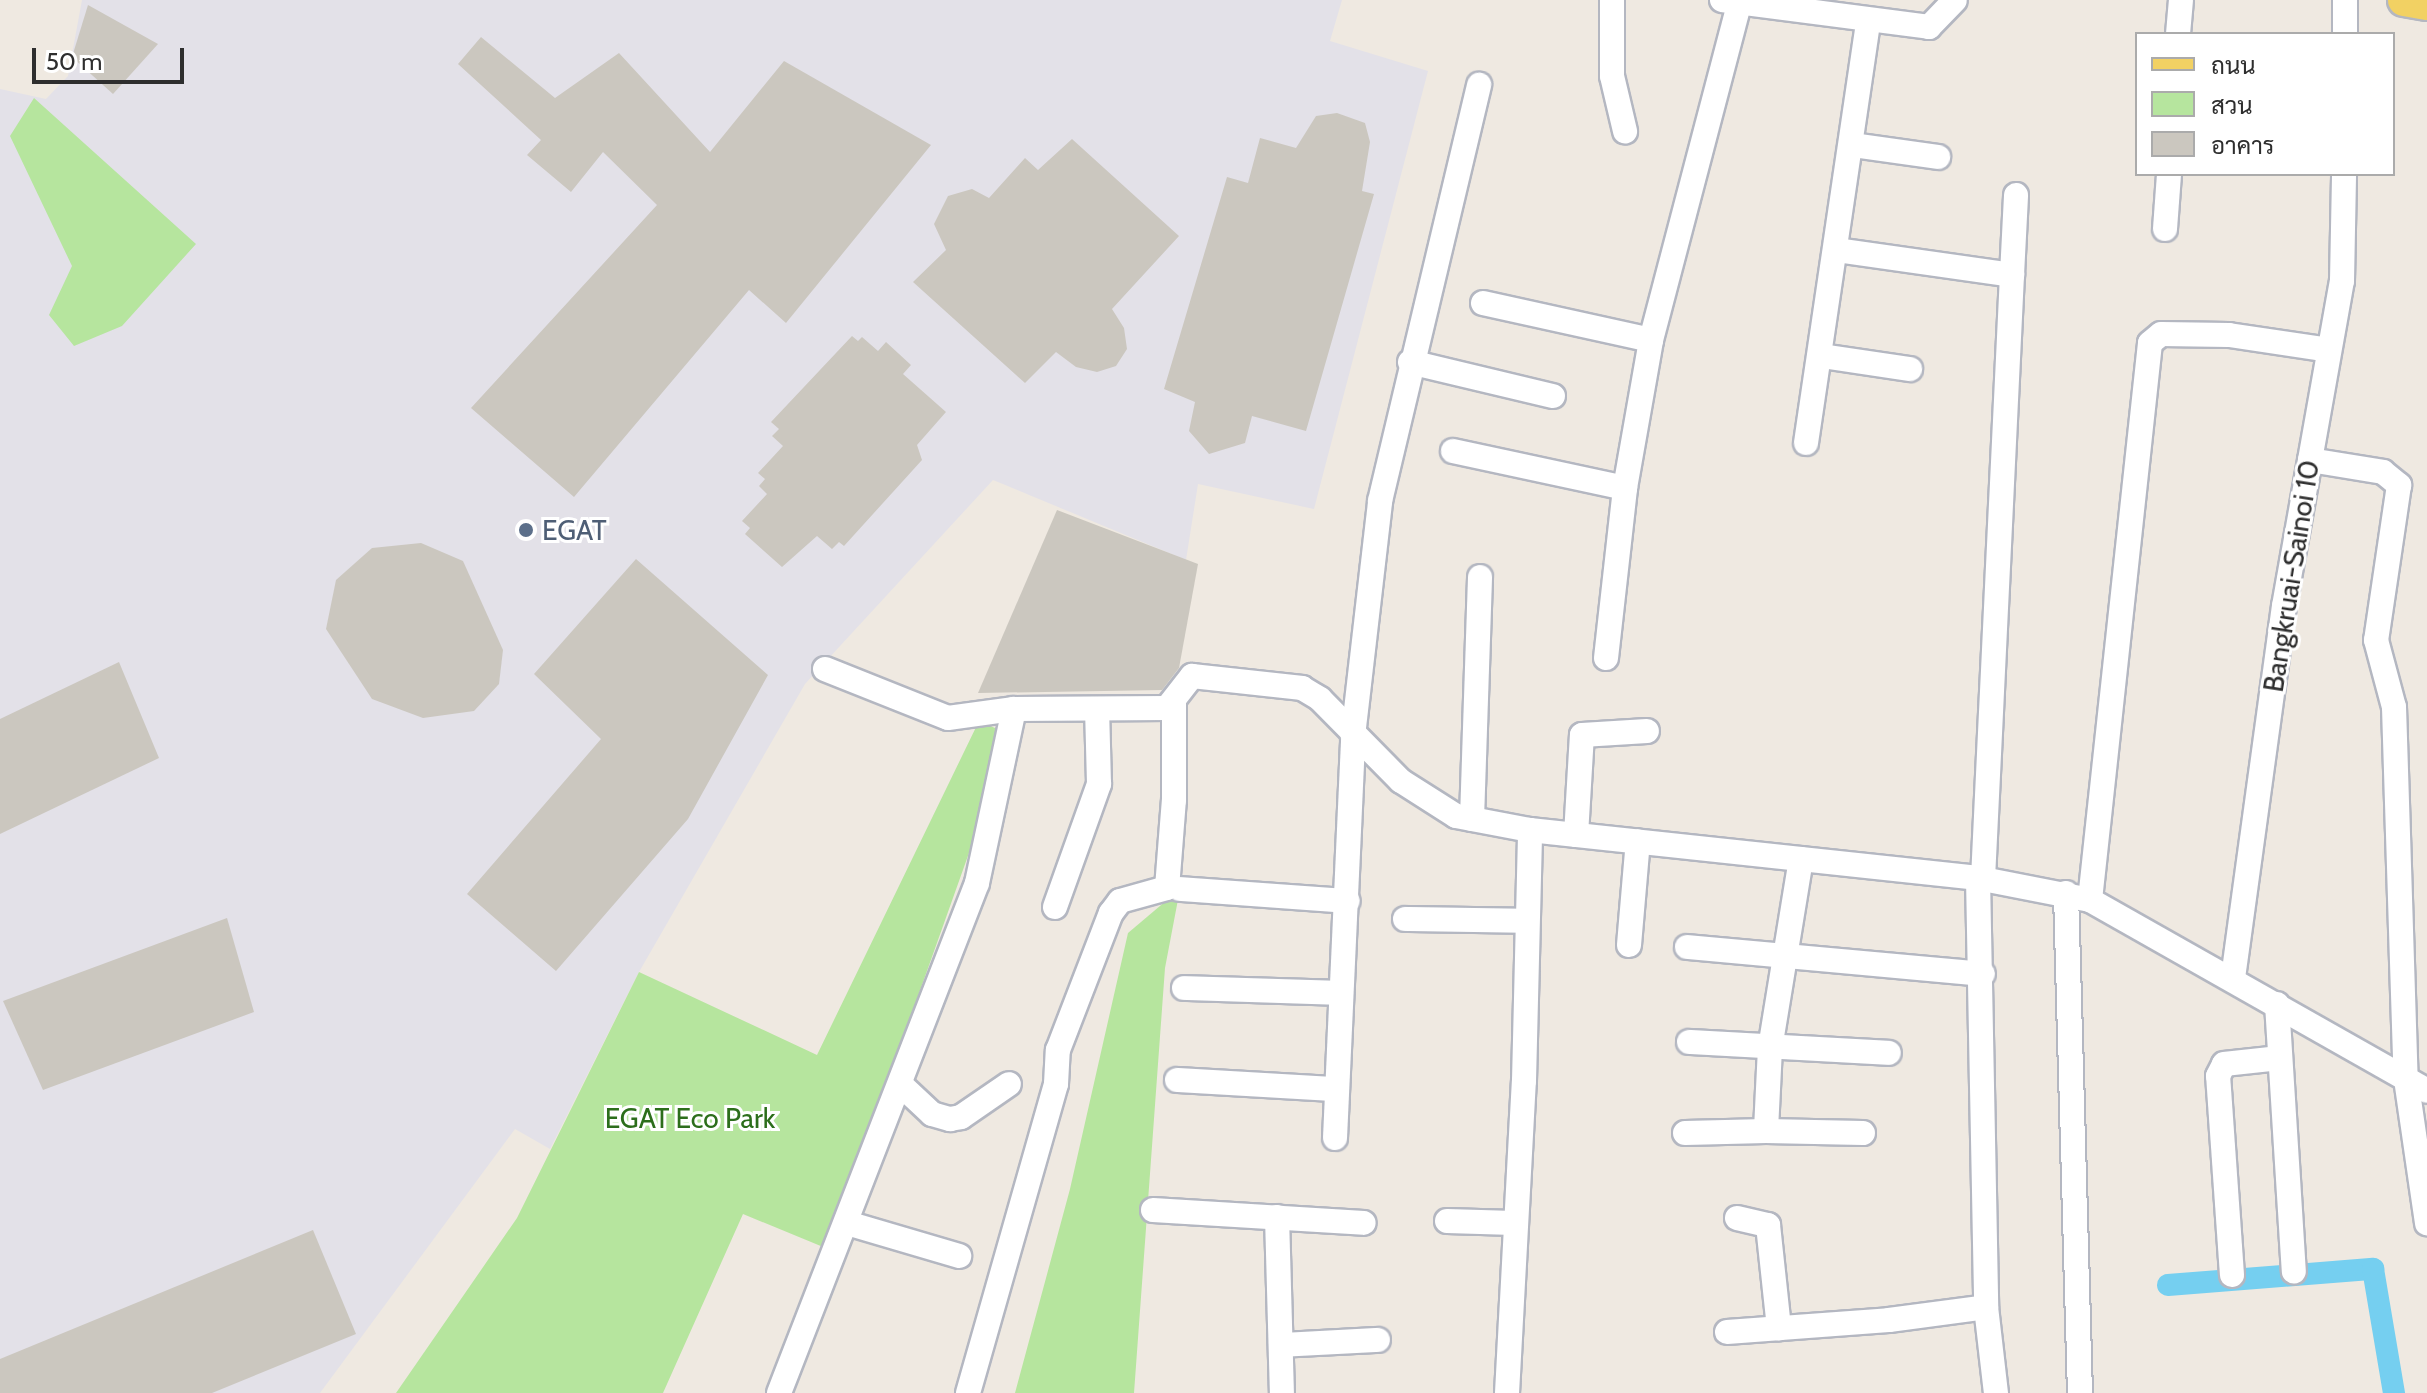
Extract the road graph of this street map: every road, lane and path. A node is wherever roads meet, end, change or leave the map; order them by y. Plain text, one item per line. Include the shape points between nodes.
1 (1612, 0) edge
2 (1955, 0) edge
3 (2181, 0) edge
4 (2345, 0) edge
5 (2404, 0) edge
6 (1730, 2) edge
7 (2427, 4) edge
8 (1868, 22) junction
9 (2178, 32) edge
10 (2345, 32) edge
11 (1479, 85) dead end
12 (1625, 131) dead end
13 (1853, 145) junction
14 (1938, 157) dead end
15 (2169, 176) edge
16 (2344, 176) edge
17 (2016, 195) dead end
18 (2165, 229) dead end
19 (1837, 250) junction
20 (2012, 275) junction
21 (1483, 303) dead end
22 (1651, 340) junction
23 (2329, 350) junction
24 (1822, 356) junction
25 (1410, 362) junction
26 (1910, 369) dead end
27 (1553, 396) dead end
28 (1806, 443) dead end
29 (1453, 451) dead end
30 (2310, 460) junction
31 (1625, 488) junction
32 (1480, 577) dead end
33 (1606, 658) dead end
34 (825, 669) dead end
35 (1174, 704) junction
36 (1014, 709) junction
37 (1097, 710) junction
38 (1647, 731) dead end
39 (1353, 736) junction
40 (1472, 819) junction
41 (1530, 830) junction
42 (1576, 835) junction
43 (1638, 841) junction
44 (1801, 859) junction
45 (1980, 879) junction
46 (1180, 889) dead end
47 (2066, 893) junction
48 (2090, 900) junction
49 (1348, 901) junction
50 (1055, 907) dead end
51 (1405, 919) dead end
52 (1527, 921) junction
53 (1629, 945) dead end
54 (1687, 947) dead end
55 (1785, 956) junction
56 (1983, 974) junction
57 (2233, 978) junction
58 (1184, 988) dead end
59 (1339, 993) junction
60 (2277, 1004) junction
61 (1689, 1042) dead end
62 (1770, 1048) junction
63 (1889, 1053) dead end
64 (2280, 1058) junction
65 (1177, 1080) dead end
66 (900, 1084) junction
67 (1009, 1084) dead end
68 (2417, 1085) edge
69 (1334, 1089) junction
70 (1766, 1131) junction
71 (1685, 1133) dead end
72 (1863, 1133) dead end
73 (1335, 1138) dead end
74 (1153, 1210) dead end
75 (1277, 1217) junction
76 (1737, 1218) dead end
77 (1447, 1221) dead end
78 (847, 1223) junction
79 (1364, 1223) dead end
80 (1514, 1223) junction
81 (2427, 1223) edge
82 (959, 1256) dead end
83 (2294, 1271) dead end
84 (2232, 1275) dead end
85 (1986, 1307) junction
86 (1779, 1328) junction
87 (1727, 1332) dead end
88 (1378, 1340) dead end
89 (1281, 1345) junction
90 (779, 1393) edge
91 (968, 1393) edge
92 (1282, 1393) edge
93 (1507, 1393) edge
94 (1996, 1393) edge
95 (2080, 1393) edge

1 - 12 street via 1612,76
2 - 8 street via 1929,27
3 - 9 street
4 - 10 street
5 - 7 main road
6 - 8 street
6 - 22 street
8 - 13 street
11 - 25 street
13 - 14 street
13 - 19 street
15 - 18 street
16 - 23 street, Bangkruai-Sainoi 10 via 2342,281
17 - 20 street
19 - 20 street
19 - 24 street
20 - 45 street
21 - 22 street
22 - 31 street
23 - 30 street, Bangkruai-Sainoi 10
23 - 48 street via 2229,335 2161,334 2150,343
24 - 26 street
24 - 28 street
25 - 27 street
25 - 39 street via 1380,501
29 - 31 street
30 - 57 street, Bangkruai-Sainoi 10 via 2257,785
30 - 68 street via 2383,472 2399,485 2376,640 2394,707
31 - 33 street
32 - 40 street
34 - 36 street via 936,715
35 - 37 street via 1153,710
35 - 39 street via 1182,683 1192,676 1288,685 1320,699
35 - 91 street via 1167,888 1120,901 1106,926 1058,1050 1056,1084
36 - 37 street
36 - 66 street via 977,883
37 - 50 street via 1099,784
38 - 42 street via 1582,735
39 - 40 street via 1432,805
39 - 49 street
40 - 41 street
41 - 42 street
41 - 52 street
42 - 43 street
43 - 44 street
43 - 53 street
44 - 45 street
44 - 55 street
45 - 47 street
45 - 56 street
46 - 49 street
47 - 48 street
47 - 95 street
48 - 57 street
49 - 59 street
51 - 52 street
52 - 80 street
54 - 55 street
55 - 56 street
55 - 62 street
56 - 85 street
57 - 60 street
58 - 59 street
59 - 69 street
60 - 64 street
60 - 68 street
61 - 62 street
62 - 63 street
62 - 70 street
64 - 83 street
64 - 84 street via 2224,1064 2218,1076
65 - 69 street
66 - 67 street via 932,1114 950,1119
66 - 78 street
68 - 81 street
69 - 73 street
70 - 71 street
70 - 72 street
74 - 75 street
75 - 79 street
75 - 89 street
76 - 86 street via 1768,1225
77 - 80 street
78 - 82 street
78 - 90 street
80 - 93 street
85 - 86 street
85 - 94 street
86 - 87 street
88 - 89 street
89 - 92 street

